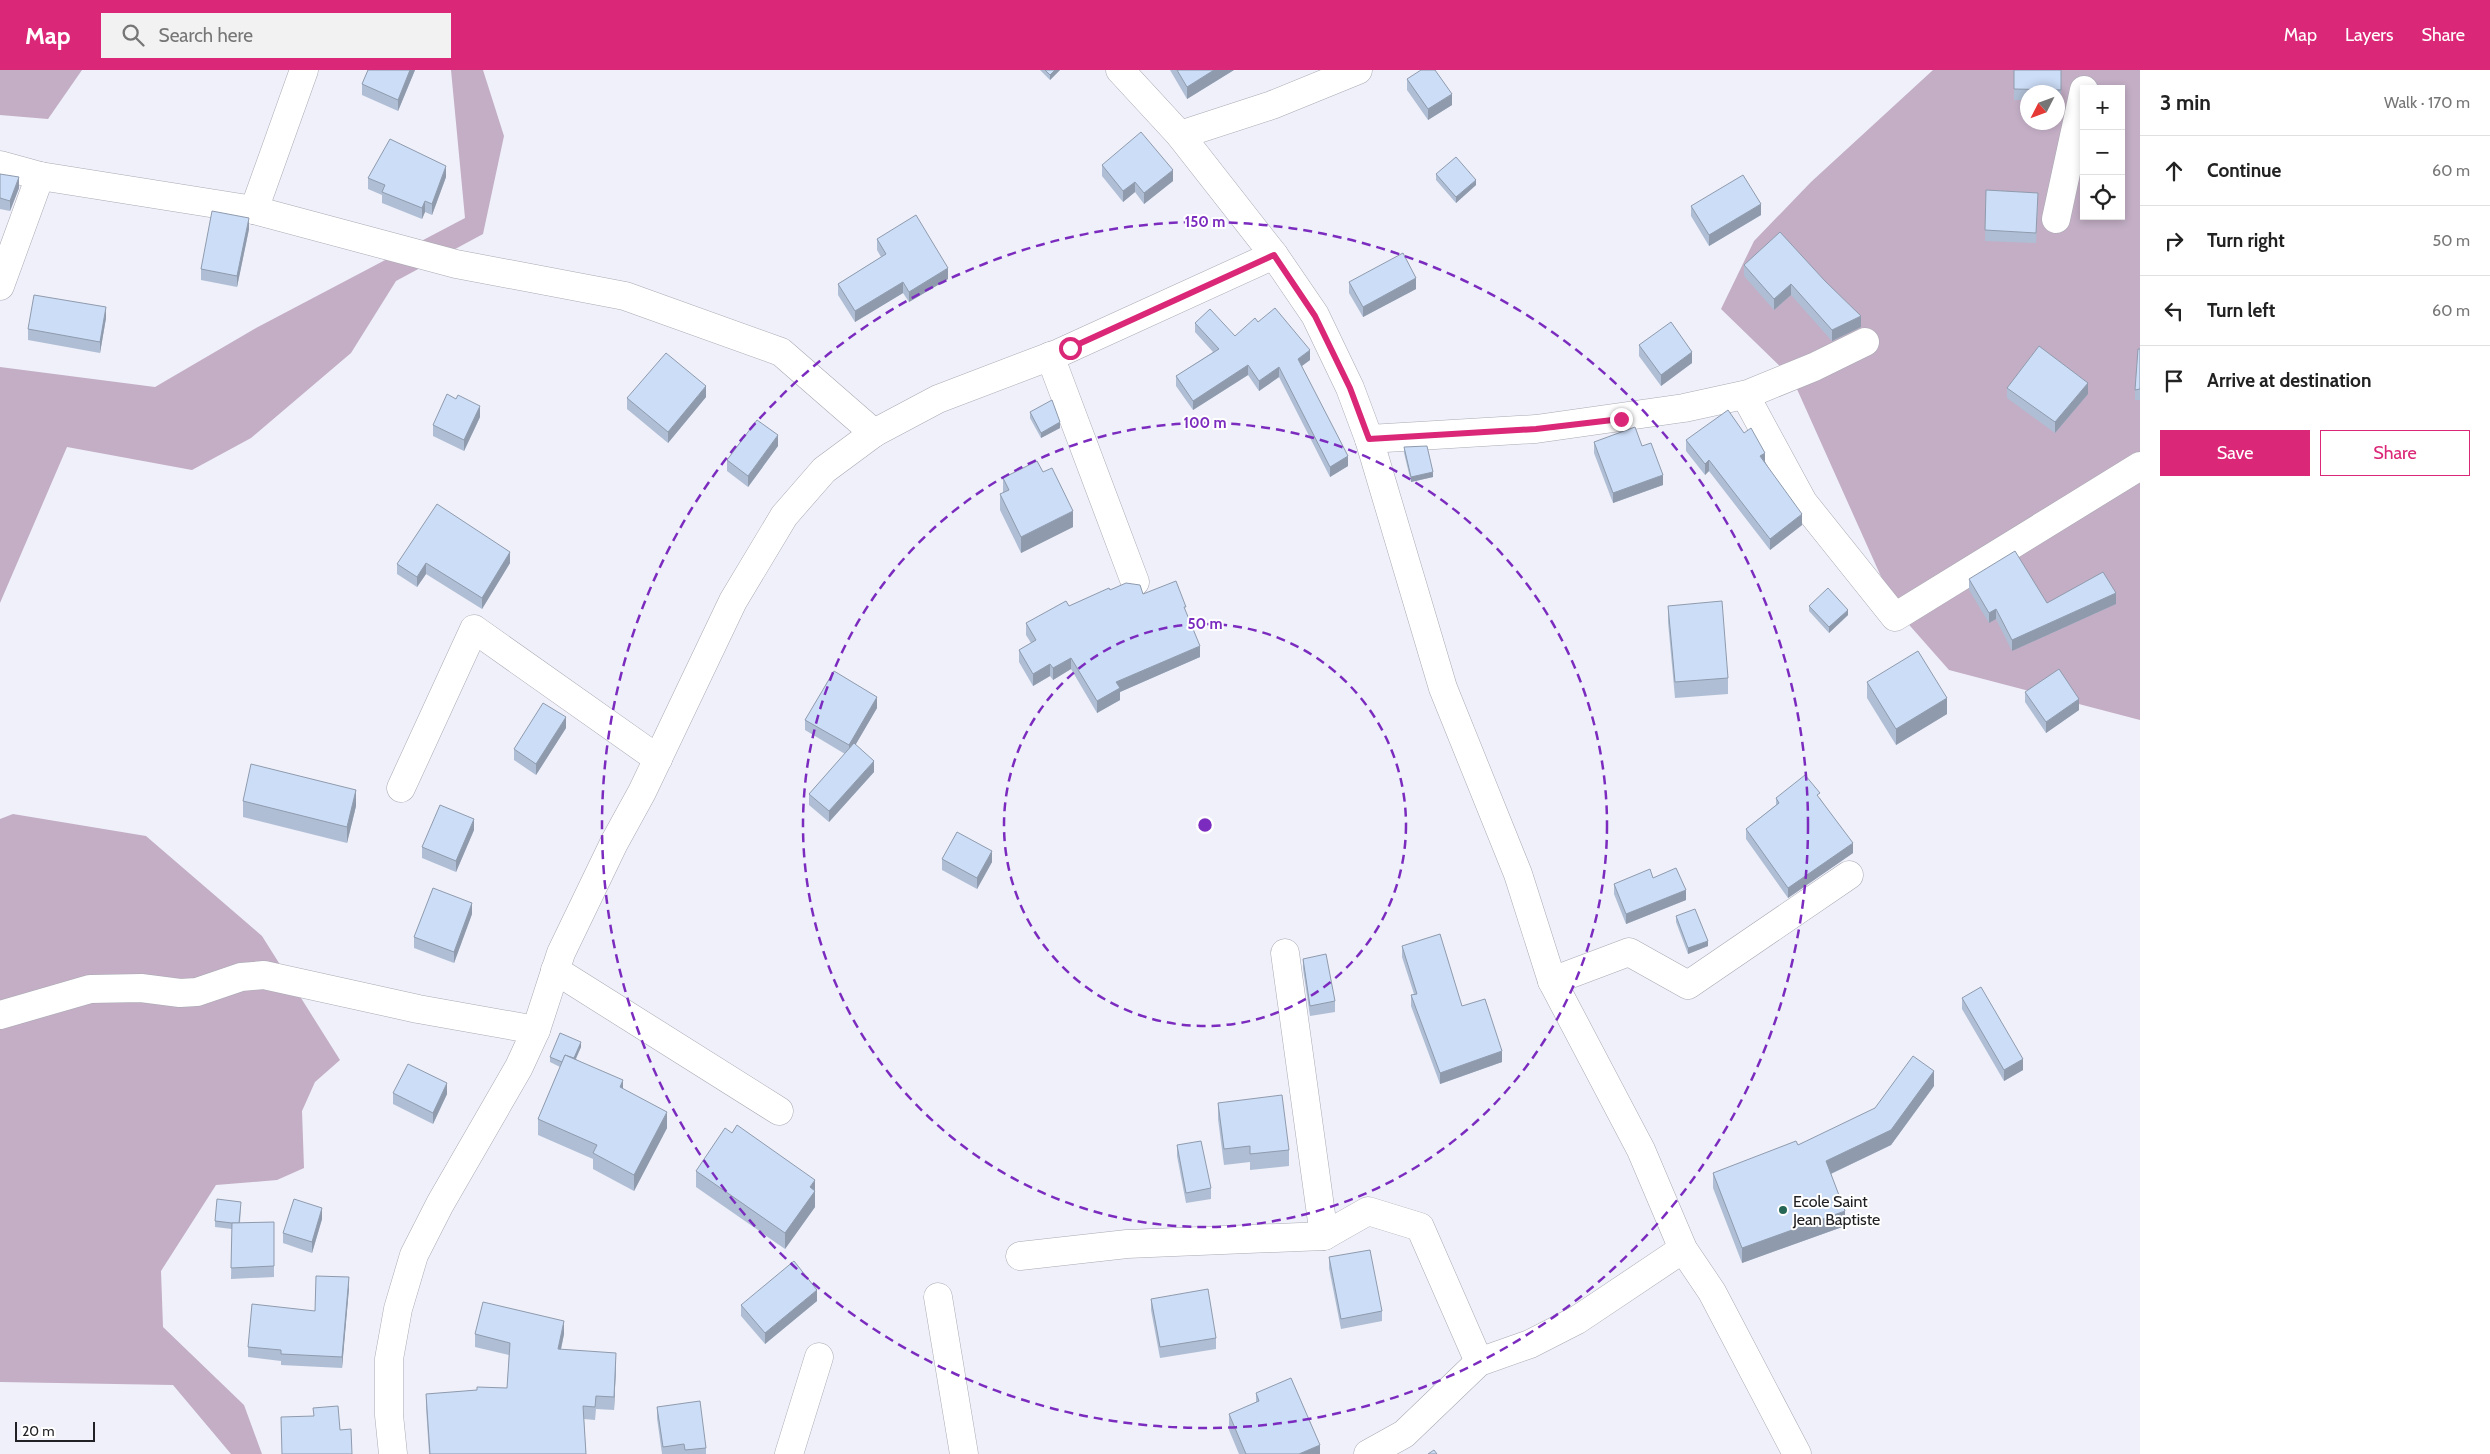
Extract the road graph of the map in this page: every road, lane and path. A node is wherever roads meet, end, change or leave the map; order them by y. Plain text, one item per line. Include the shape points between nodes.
1 (304, 70) edge
2 (1120, 70) edge
3 (1358, 70) edge
4 (2088, 70) edge
5 (2085, 85) edge
6 (2080, 108) edge
7 (1180, 135) junction
8 (0, 165) edge
9 (40, 176) junction
10 (254, 210) junction
11 (2056, 219) dead end
12 (1274, 255) junction
13 (0, 286) edge
14 (1865, 342) dead end
15 (1050, 356) junction
16 (1745, 395) junction
17 (874, 433) junction
18 (1369, 439) junction
19 (2140, 466) edge
20 (1135, 582) edge
21 (658, 759) junction
22 (401, 788) dead end
23 (1849, 875) dead end
24 (1285, 953) dead end
25 (555, 970) junction
26 (1552, 981) junction
27 (0, 1015) edge
28 (536, 1030) junction
29 (779, 1111) dead end
30 (1324, 1236) junction
31 (1683, 1249) junction
32 (1020, 1256) dead end
33 (938, 1297) dead end
34 (820, 1357) dead end
35 (1479, 1362) junction
36 (393, 1454) edge
37 (789, 1454) edge
38 (964, 1454) edge
39 (1368, 1454) edge
40 (1797, 1454) edge

1 - 10 street
2 - 7 street
3 - 7 street via 1272,105
4 - 5 street
6 - 11 street
7 - 12 street
8 - 9 street
9 - 10 street
9 - 13 street
10 - 17 street via 456,264 625,296 781,352
12 - 15 street
12 - 18 street via 1315,316 1350,388
14 - 16 street
15 - 17 street via 938,399
15 - 20 street
16 - 18 street via 1639,416 1536,429
16 - 19 street via 1803,502 1895,617
17 - 21 street via 824,470 784,516 733,601
18 - 26 street via 1443,688 1518,874
21 - 22 street via 474,629
21 - 25 street via 560,952
23 - 26 street via 1688,985 1629,952
24 - 30 street
25 - 28 street
25 - 29 street
26 - 31 street via 1641,1150
27 - 28 street via 90,989 197,992 241,977 264,974 418,1009
28 - 36 street via 519,1067 414,1255 398,1309 389,1359
30 - 32 street via 1127,1244
30 - 35 street via 1368,1212 1420,1227
31 - 35 street via 1577,1320 1530,1344
31 - 40 street via 1712,1292
33 - 38 street
34 - 37 street
35 - 39 street via 1404,1434

